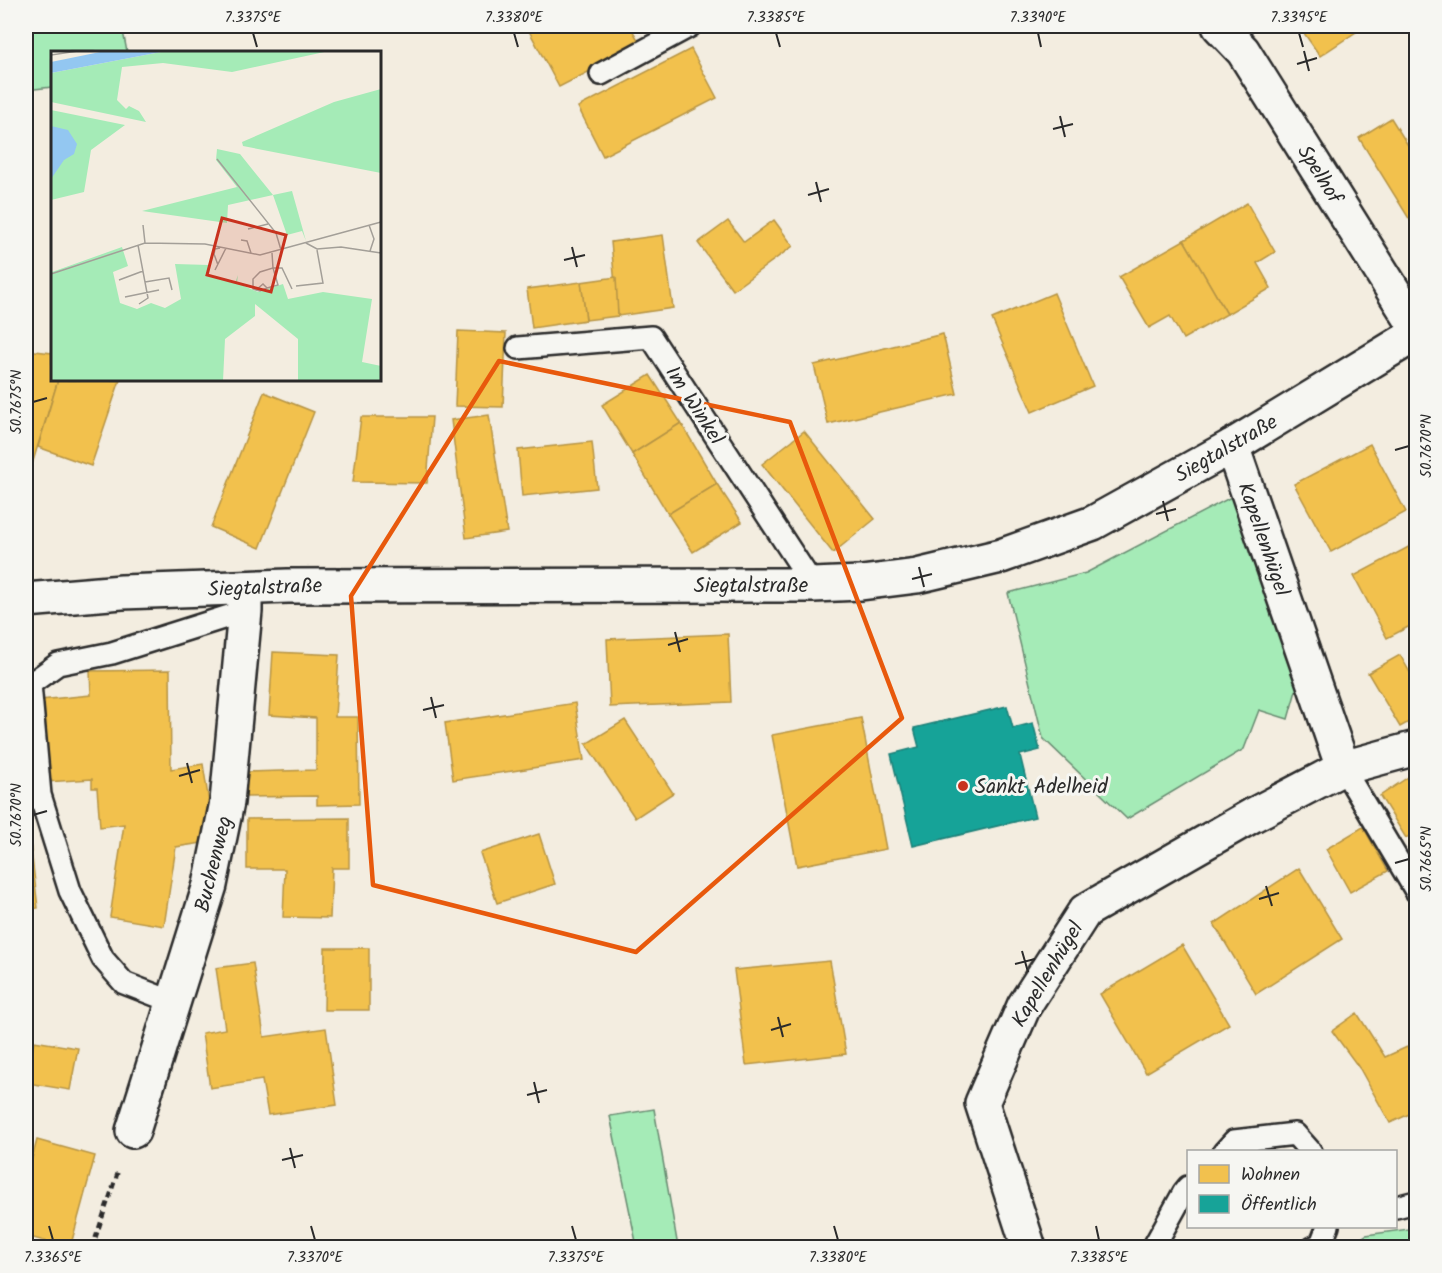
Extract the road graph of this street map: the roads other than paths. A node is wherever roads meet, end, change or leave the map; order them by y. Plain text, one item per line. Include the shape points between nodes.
1 (690, 26) edge
2 (1219, 26) edge
3 (601, 74) dead end
4 (1416, 327) edge
5 (1416, 334) edge
6 (518, 348) dead end
7 (1232, 446) junction
8 (813, 585) junction
9 (26, 600) edge
10 (245, 600) junction
11 (1416, 748) edge
12 (1343, 768) junction
13 (1416, 891) edge
14 (173, 1002) junction
15 (133, 1131) road end
16 (1226, 1150) edge
17 (1309, 1150) edge
18 (1187, 1188) edge
19 (1416, 1202) edge
20 (1397, 1207) edge
21 (1329, 1228) edge
22 (1029, 1248) edge
23 (1153, 1248) edge
24 (1313, 1248) edge

1 - 3 lane
2 - 4 street, Spelhof via 1243,51
5 - 7 street, Siegtalstraße
6 - 8 lane, Im Winkel via 651,337
7 - 8 street, Siegtalstraße via 1093,523 1000,556 917,576
7 - 12 street, Kapellenhügel
8 - 10 street, Siegtalstraße via 337,585
9 - 10 street, Siegtalstraße via 122,592
10 - 14 street, Buchenweg via 227,802 210,885
10 - 14 lane via 112,653 58,664 30,684 40,795 70,891 103,958 124,983
11 - 12 street, Kapellenhügel
12 - 13 lane
12 - 22 street, Kapellenhügel via 1084,911 1024,1006 982,1102
14 - 15 street, Buchenweg
16 - 17 lane via 1234,1142 1295,1134
18 - 23 lane
19 - 20 lane
21 - 24 lane via 1321,1244

